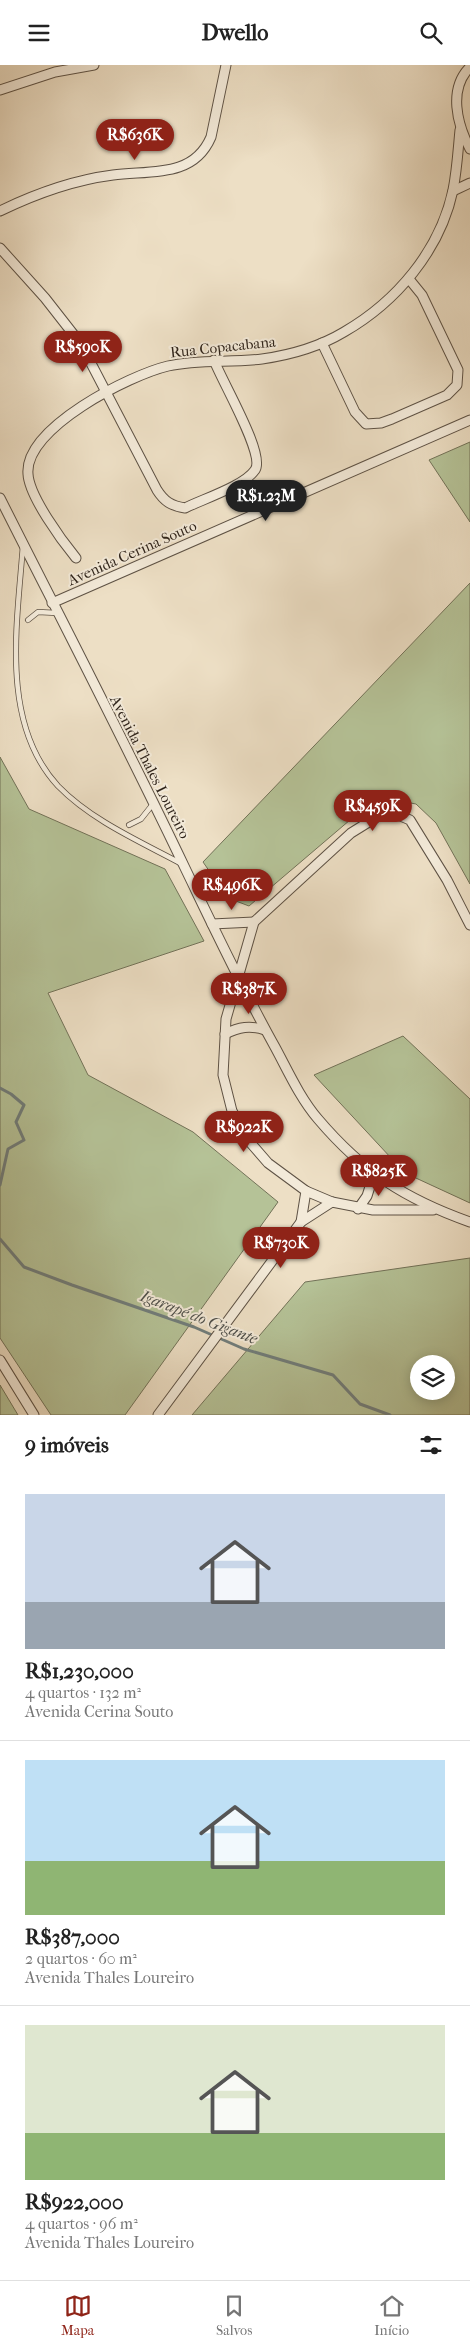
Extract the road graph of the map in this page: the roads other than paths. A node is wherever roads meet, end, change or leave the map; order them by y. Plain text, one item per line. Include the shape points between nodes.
1 (94, 65) edge
2 (226, 65) edge
3 (470, 67) edge
4 (0, 90) edge
5 (460, 130) junction
6 (470, 149) edge
7 (470, 183) edge
8 (452, 191) junction
9 (0, 211) edge
10 (0, 248) edge
11 (409, 279) junction
12 (322, 343) junction
13 (214, 360) junction
14 (106, 391) junction
15 (470, 420) edge
16 (0, 498) edge
17 (23, 543) junction
18 (76, 558) dead end
19 (52, 603) junction
20 (57, 613) junction
21 (28, 620) dead end
22 (153, 804) junction
23 (129, 825) dead end
24 (184, 865) junction
25 (254, 922) junction
26 (212, 925) junction
27 (470, 925) edge
28 (237, 979) junction
29 (265, 1030) junction
30 (229, 1032) junction
31 (374, 1174) junction
32 (306, 1191) junction
33 (332, 1202) junction
34 (358, 1209) junction
35 (436, 1210) junction
36 (301, 1222) junction
37 (470, 1223) edge
38 (0, 1360) edge
39 (34, 1415) edge
40 (158, 1415) edge

1 - 4 street via 55,72
2 - 9 street via 211,137 208,146 195,159 178,167 112,175 52,189
3 - 5 street via 462,74 458,85 456,98
5 - 6 street
5 - 8 street, Rua Copacabana
7 - 8 street
8 - 11 street, Rua Copacabana via 434,239
10 - 14 street via 81,344
11 - 12 street, Rua Copacabana via 369,316
11 - 12 street via 422,295 458,370 457,385 447,395 381,423 366,424 355,412
12 - 13 street, Rua Copacabana via 290,354 261,359
13 - 14 street, Rua Copacabana via 167,367
13 - 14 street via 252,440 258,463 256,470 243,481 184,508 162,498
14 - 18 street, Rua Copacabana via 56,426 34,454 28,469 31,486 60,539
15 - 19 street, Avenida Cerina Souto
16 - 17 street, Avenida Thales Loureiro
17 - 19 street, Avenida Thales Loureiro
17 - 24 lane via 14,666 22,727 37,759 58,786 86,809 114,828
19 - 20 street, Avenida Thales Loureiro
20 - 21 lane via 38,612
20 - 22 street, Avenida Thales Loureiro
22 - 23 lane via 141,819
22 - 24 street, Avenida Thales Loureiro
24 - 26 street, Avenida Thales Loureiro
25 - 26 street
25 - 27 street via 351,833 373,817 392,813 403,815 419,831
25 - 28 street
26 - 28 street, Avenida Thales Loureiro
28 - 29 street, Avenida Thales Loureiro
28 - 30 street via 226,1019
29 - 30 street via 255,1027
29 - 31 street, Avenida Thales Loureiro via 316,1117 347,1151
30 - 32 street via 223,1075 232,1111 248,1140 268,1163
31 - 34 street via 367,1196
31 - 35 street, Avenida Thales Loureiro
32 - 33 street
32 - 36 street
33 - 34 street
33 - 36 street
34 - 35 street
35 - 37 street, Avenida Thales Loureiro
36 - 40 street
38 - 39 street

